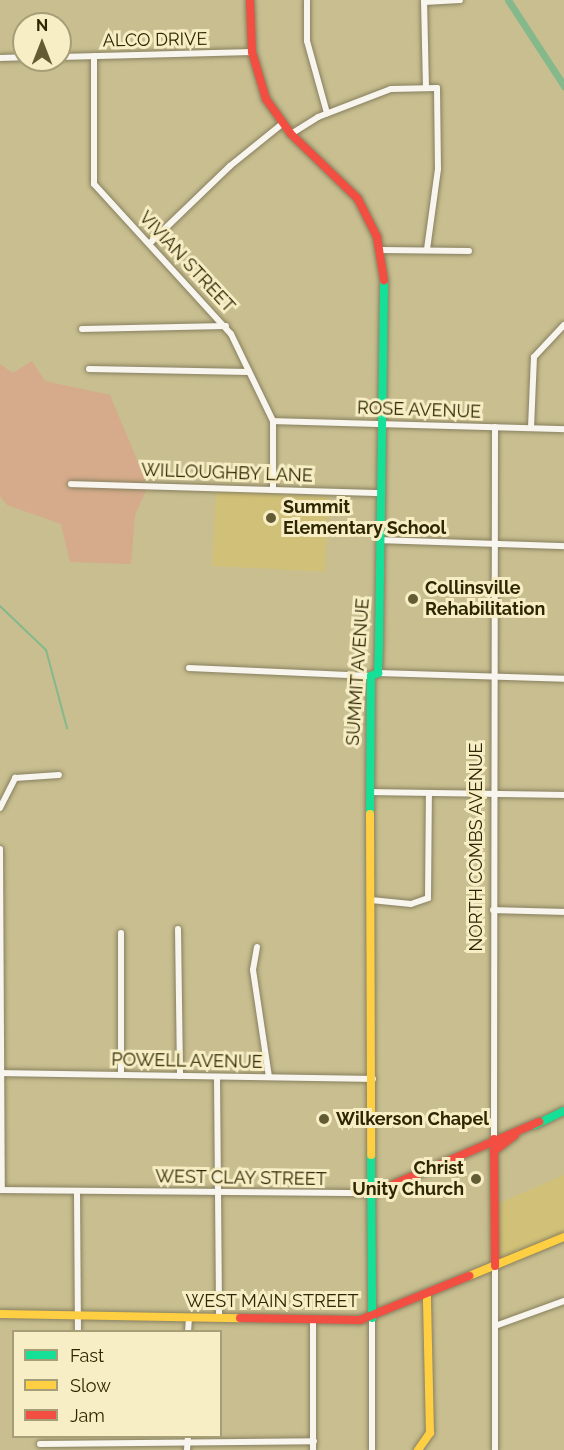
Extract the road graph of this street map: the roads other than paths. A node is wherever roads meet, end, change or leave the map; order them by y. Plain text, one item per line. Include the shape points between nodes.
1 (250, 0) edge
2 (307, 0) edge
3 (460, 0) edge
4 (424, 1) edge
5 (252, 52) junction
6 (93, 56) junction
7 (72, 57) edge
8 (426, 88) junction
9 (327, 113) junction
10 (282, 124) junction
11 (291, 134) junction
12 (150, 243) junction
13 (427, 249) junction
14 (381, 250) junction
15 (469, 251) dead end
16 (564, 325) edge
17 (226, 326) junction
18 (82, 330) dead end
19 (89, 369) dead end
20 (249, 372) junction
21 (273, 421) junction
22 (382, 423) junction
23 (495, 427) junction
24 (531, 428) junction
25 (564, 429) edge
26 (71, 484) dead end
27 (273, 490) junction
28 (381, 493) junction
29 (380, 540) junction
30 (494, 544) junction
31 (564, 546) edge
32 (189, 668) dead end
33 (374, 674) junction
34 (492, 677) junction
35 (564, 680) edge
36 (59, 775) dead end
37 (370, 792) junction
38 (429, 794) junction
39 (492, 794) junction
40 (564, 795) edge
41 (0, 808) edge
42 (0, 849) edge
43 (0, 866) edge
44 (371, 900) junction
45 (493, 910) junction
46 (564, 912) edge
47 (178, 929) dead end
48 (121, 933) dead end
49 (0, 940) edge
50 (257, 946) dead end
51 (1, 1073) edge
52 (121, 1075) junction
53 (180, 1076) junction
54 (217, 1077) junction
55 (269, 1077) junction
56 (373, 1079) junction
57 (564, 1111) edge
58 (539, 1122) junction
59 (1, 1128) edge
60 (494, 1139) junction
61 (494, 1151) junction
62 (1, 1190) edge
63 (76, 1192) junction
64 (373, 1193) junction
65 (217, 1194) junction
66 (564, 1237) edge
67 (495, 1266) junction
68 (427, 1296) junction
69 (564, 1301) edge
70 (0, 1314) edge
71 (77, 1315) junction
72 (189, 1317) junction
73 (219, 1318) junction
74 (372, 1318) junction
75 (312, 1319) junction
76 (495, 1326) junction
77 (78, 1330) edge
78 (188, 1330) edge
79 (80, 1438) edge
80 (188, 1438) edge
81 (314, 1441) junction
82 (40, 1444) dead end
83 (187, 1450) edge
84 (313, 1450) edge
85 (372, 1450) edge
86 (418, 1450) edge
87 (495, 1450) edge

1 - 5 street, SUMMIT AVENUE
2 - 9 street via 307,41
3 - 4 street
4 - 8 street
5 - 6 street, ALCO DRIVE
5 - 10 street, SUMMIT AVENUE via 259,84
6 - 7 street, ALCO DRIVE
6 - 12 street, VIVIAN STREET via 94,184
8 - 9 street via 391,89
8 - 13 street via 437,88 438,169
9 - 11 street
10 - 11 street, SUMMIT AVENUE
10 - 12 street via 217,177
11 - 14 street, SUMMIT AVENUE via 358,199
12 - 17 street, VIVIAN STREET
13 - 14 street
13 - 15 street
14 - 22 street, SUMMIT AVENUE
16 - 24 street via 535,354
17 - 18 street
17 - 20 street, VIVIAN STREET
19 - 20 street
20 - 21 street, VIVIAN STREET
21 - 22 street, ROSE AVENUE
21 - 27 street, VIVIAN STREET
22 - 23 street, ROSE AVENUE
22 - 28 street, SUMMIT AVENUE
23 - 24 street, ROSE AVENUE
23 - 30 street, NORTH COMBS AVENUE
24 - 25 street, ROSE AVENUE
26 - 27 street, WILLOUGHBY LANE
27 - 28 street, WILLOUGHBY LANE
28 - 29 street, SUMMIT AVENUE
29 - 30 street
29 - 33 street, SUMMIT AVENUE
30 - 31 street
30 - 34 street, NORTH COMBS AVENUE
32 - 33 street
33 - 34 street
33 - 37 street, SUMMIT AVENUE
34 - 35 street
34 - 39 street, NORTH COMBS AVENUE
36 - 41 street via 15,778
37 - 38 street
37 - 44 street, SUMMIT AVENUE
38 - 39 street
38 - 44 street via 428,897 411,904
39 - 40 street
39 - 45 street, NORTH COMBS AVENUE
42 - 43 street
43 - 49 street
44 - 56 street, SUMMIT AVENUE
45 - 46 street
45 - 60 street, NORTH COMBS AVENUE
47 - 53 street
48 - 52 street
49 - 51 street
50 - 55 street via 253,970
51 - 52 street, POWELL AVENUE
51 - 59 street
52 - 53 street, POWELL AVENUE
53 - 54 street, POWELL AVENUE
54 - 55 street, POWELL AVENUE
54 - 65 street
55 - 56 street, POWELL AVENUE
56 - 64 street, SUMMIT AVENUE
57 - 58 street, WEST CLAY STREET
58 - 60 street, WEST CLAY STREET
58 - 61 street, WEST CLAY STREET
59 - 62 street
60 - 61 street, NORTH COMBS AVENUE
60 - 64 street, WEST CLAY STREET
61 - 67 street, NORTH COMBS AVENUE
62 - 63 street, WEST CLAY STREET
63 - 65 street, WEST CLAY STREET
63 - 71 street
64 - 65 street, WEST CLAY STREET
64 - 74 street, SUMMIT AVENUE
65 - 73 street
66 - 67 street, WEST MAIN STREET
67 - 68 street, WEST MAIN STREET
67 - 76 street
68 - 74 street, WEST MAIN STREET
68 - 86 street via 430,1433
69 - 76 street
70 - 71 street, WEST MAIN STREET
71 - 72 street, WEST MAIN STREET
71 - 77 street
72 - 73 street, WEST MAIN STREET
72 - 78 street
73 - 75 street, WEST MAIN STREET
74 - 75 street, WEST MAIN STREET
74 - 85 street
75 - 81 street
76 - 87 street
79 - 80 street via 179,1444
79 - 82 street
80 - 81 street
80 - 83 street
81 - 84 street

